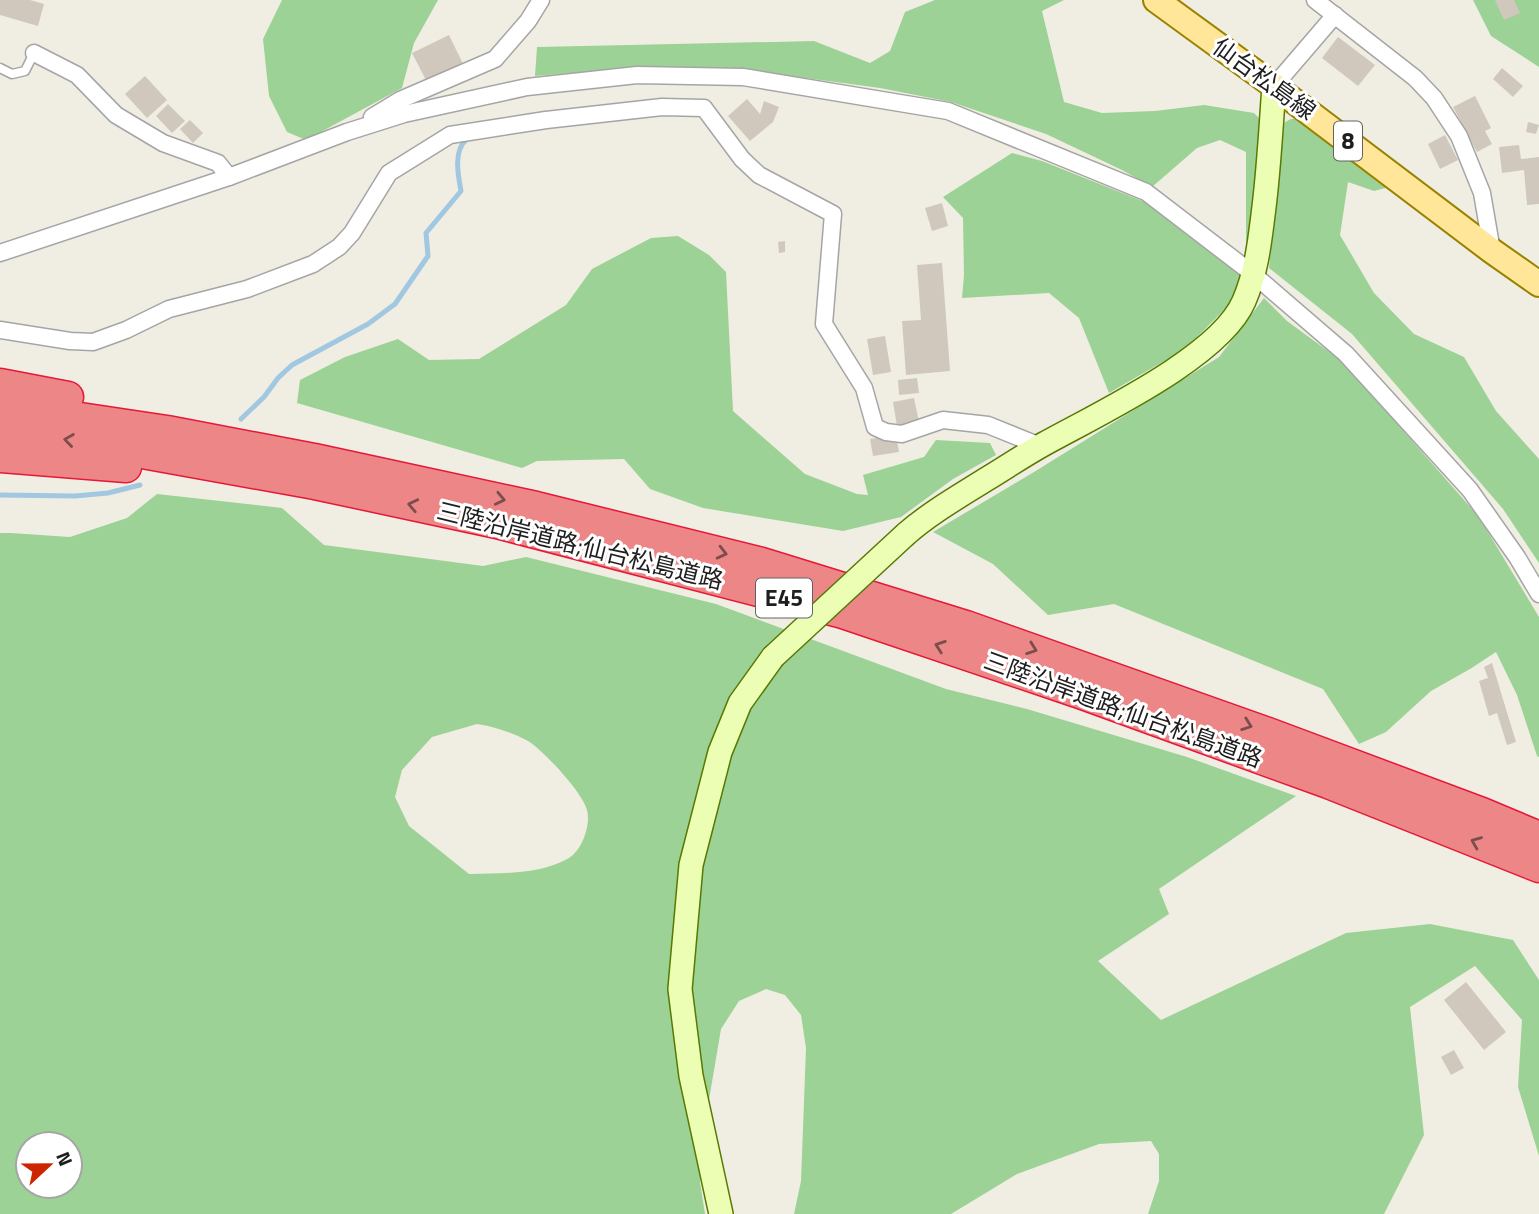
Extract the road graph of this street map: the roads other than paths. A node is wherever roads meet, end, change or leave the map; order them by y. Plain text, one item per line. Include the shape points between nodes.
1 (541, 0) edge
2 (1156, 0) edge
3 (1315, 0) edge
4 (1335, 15) junction
5 (34, 53) joint
6 (0, 68) edge
7 (1275, 86) junction
8 (347, 132) junction
9 (229, 177) junction
10 (1492, 251) junction
11 (0, 253) edge
12 (1253, 274) junction
13 (1539, 284) edge
14 (0, 330) edge
15 (0, 384) edge
16 (0, 406) edge
17 (0, 430) edge
18 (1040, 446) junction
19 (0, 457) edge
20 (314, 471) junction
21 (1539, 594) edge
22 (1539, 837) edge
23 (1539, 867) edge
24 (721, 1214) edge

1 - 8 street via 495,59 400,100
2 - 7 main road, 仙台松島線 / 8
3 - 4 street
4 - 7 street
4 - 10 street via 1434,98 1459,136 1482,193
5 - 6 lane via 25,71 12,74
5 - 9 street via 77,75 116,115 163,143 218,163
7 - 10 main road, 仙台松島線 / 8
7 - 12 street
8 - 9 street
8 - 12 street via 404,114 527,87 637,75 743,77 948,111 1146,192
9 - 11 street
10 - 13 main road, 仙台松島線 / 8
12 - 18 street via 1243,303 1203,350
12 - 21 street via 1346,354 1471,490
14 - 18 street via 93,342 169,309 247,289 313,264 352,233 389,173 450,135 662,107 704,108 759,175 833,214 824,324 864,387 875,426 902,434 943,420 988,425
15 - 20 highway via 152,414
16 - 20 highway, 三陸沿岸道路;仙台松島道路 / E45 via 167,431
20 -> 17 highway, 三陸沿岸道路;仙台松島道路 / E45
18 - 24 street, bridge via 906,534 773,657 740,703 720,752 691,865 680,989 691,1076
19 - 20 highway
20 -> 22 highway, 三陸沿岸道路;仙台松島道路 / E45 via 536,507 762,563 953,622 1268,733
23 -> 20 highway, 三陸沿岸道路;仙台松島道路 / E45 via 1328,783 843,613

